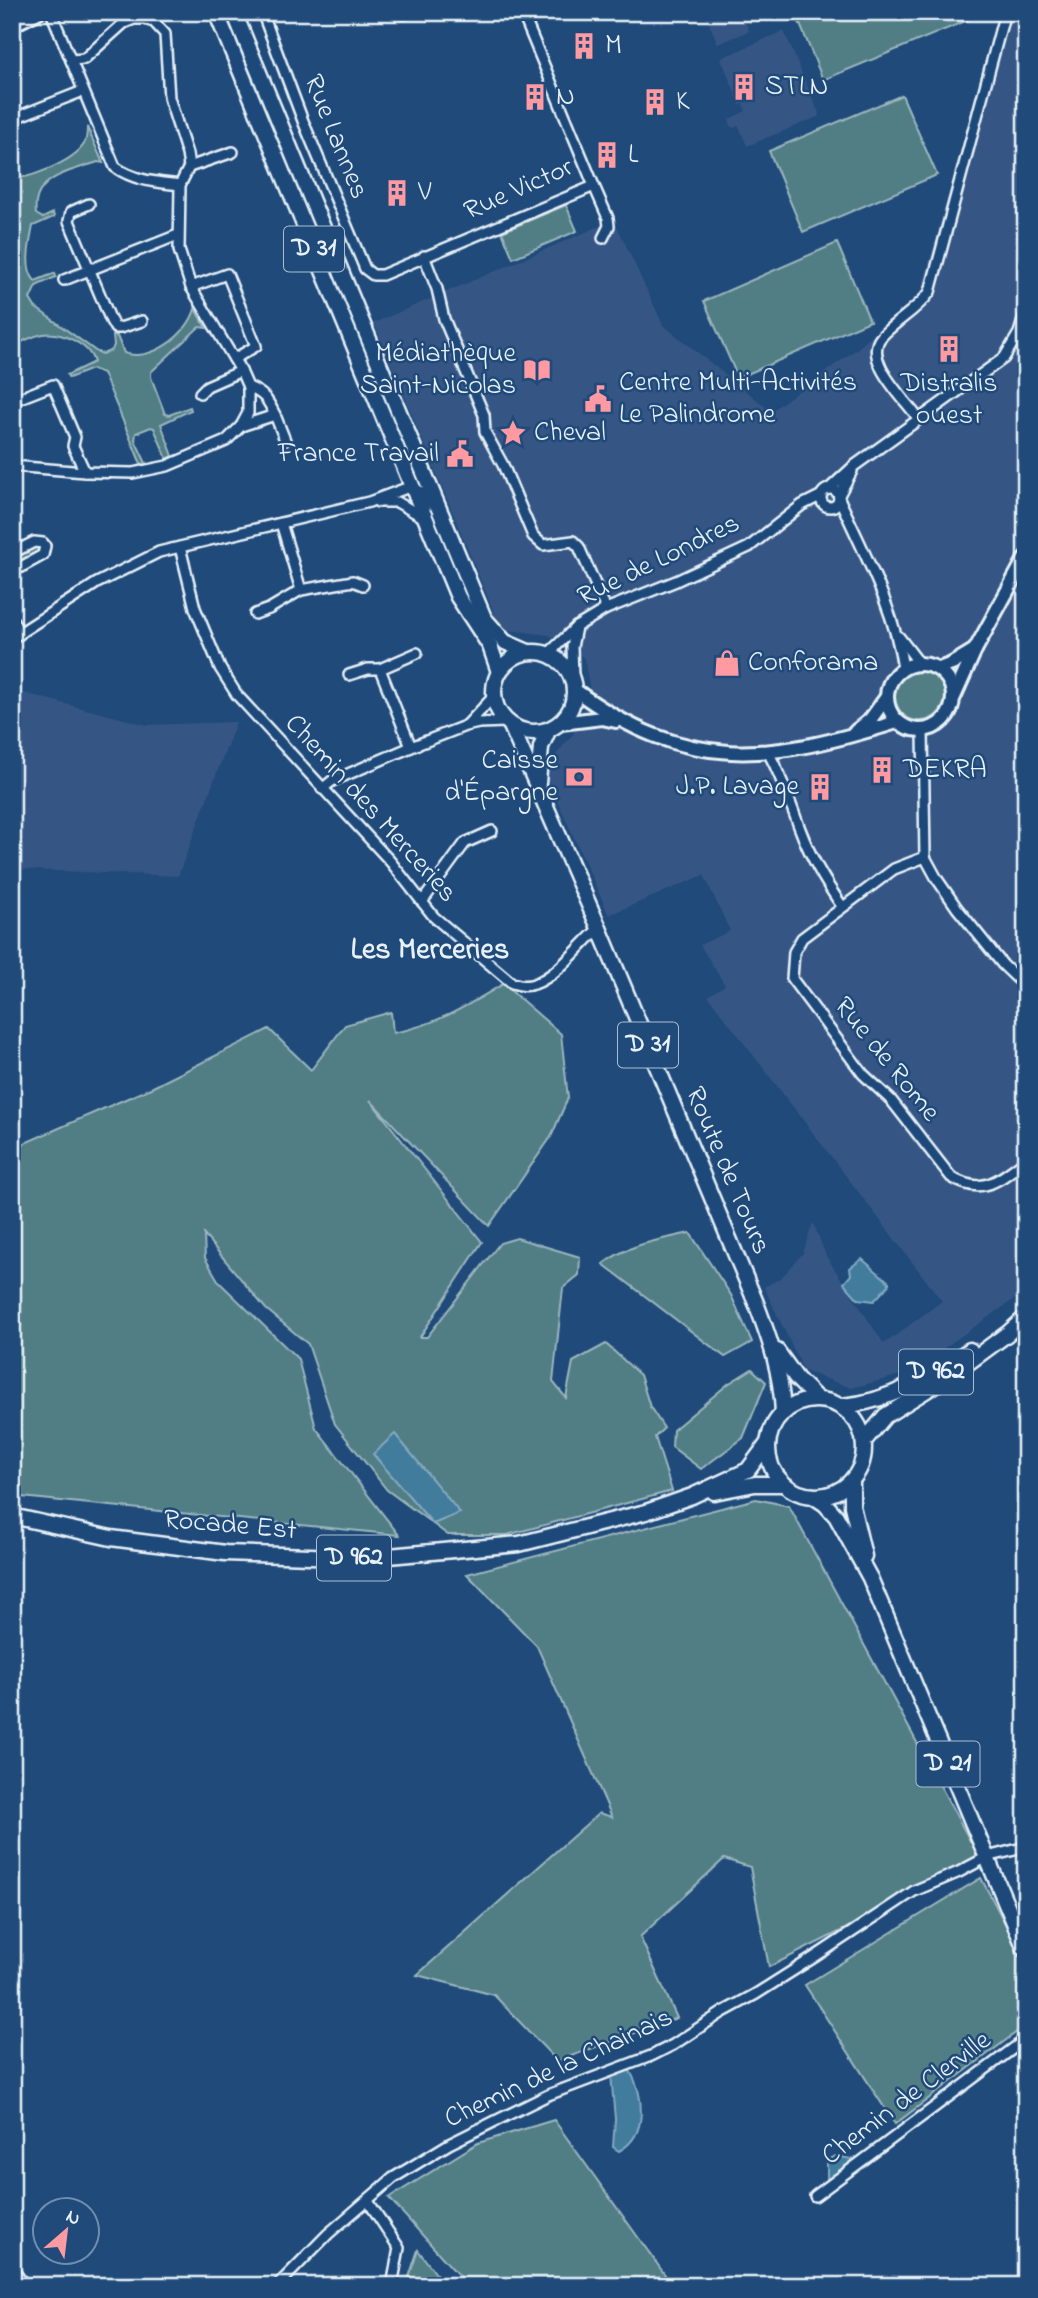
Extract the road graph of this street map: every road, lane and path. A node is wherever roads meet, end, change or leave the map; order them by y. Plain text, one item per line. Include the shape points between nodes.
1 (38, 12) edge
2 (51, 12) edge
3 (216, 12) edge
4 (234, 12) edge
5 (262, 12) edge
6 (413, 12) edge
7 (522, 12) edge
8 (1005, 12) edge
9 (396, 13) edge
10 (12, 25) edge
11 (71, 60) junction
12 (83, 91) junction
13 (12, 119) edge
14 (233, 152) dead end
15 (189, 167) junction
16 (180, 185) junction
17 (594, 186) junction
18 (89, 204) dead end
19 (178, 235) junction
20 (603, 238) dead end
21 (424, 256) junction
22 (90, 271) junction
23 (373, 275) joint
24 (64, 280) dead end
25 (191, 287) junction
26 (1026, 312) edge
27 (142, 320) dead end
28 (234, 359) junction
29 (242, 371) junction
30 (248, 387) junction
31 (200, 393) dead end
32 (12, 401) edge
33 (275, 415) junction
34 (918, 418) junction
35 (241, 426) junction
36 (285, 440) dead end
37 (12, 466) edge
38 (854, 466) junction
39 (85, 472) junction
40 (412, 486) junction
41 (829, 489) junction
42 (839, 497) junction
43 (369, 502) junction
44 (825, 503) junction
45 (426, 519) junction
46 (281, 523) junction
47 (853, 528) junction
48 (180, 547) junction
49 (12, 553) edge
50 (1026, 557) edge
51 (12, 572) edge
52 (465, 575) junction
53 (363, 585) dead end
54 (301, 590) junction
55 (606, 609) junction
56 (255, 614) dead end
57 (12, 620) edge
58 (576, 627) junction
59 (16, 636) edge
60 (898, 636) junction
61 (975, 650) junction
62 (528, 652) junction
63 (417, 653) dead end
64 (548, 654) junction
65 (919, 663) junction
66 (903, 668) junction
67 (380, 669) junction
68 (939, 669) junction
69 (499, 672) junction
70 (349, 676) dead end
71 (574, 684) junction
72 (494, 696) junction
73 (886, 698) junction
74 (954, 698) junction
75 (624, 722) junction
76 (897, 722) junction
77 (509, 724) junction
78 (465, 726) junction
79 (555, 727) junction
80 (923, 731) junction
81 (849, 737) junction
82 (411, 747) junction
83 (768, 752) junction
84 (537, 788) junction
85 (322, 789) junction
86 (492, 831) dead end
87 (925, 857) junction
88 (422, 902) junction
89 (842, 906) junction
90 (599, 928) junction
91 (1026, 987) edge
92 (1026, 1160) edge
93 (1024, 1318) edge
94 (771, 1341) junction
95 (817, 1399) junction
96 (842, 1406) junction
97 (783, 1412) junction
98 (865, 1440) junction
99 (768, 1443) junction
100 (852, 1481) junction
101 (784, 1484) junction
102 (692, 1496) junction
103 (813, 1496) junction
104 (12, 1516) edge
105 (870, 1578) junction
106 (1026, 1847) edge
107 (987, 1857) junction
108 (1026, 1951) edge
109 (1026, 2039) edge
110 (815, 2196) dead end
111 (368, 2201) junction
112 (12, 2268) edge
113 (25, 2286) edge
114 (277, 2286) edge
115 (392, 2286) edge

1 - 10 street
2 - 11 street
3 - 40 main road, D 31
4 - 52 main road
5 - 23 street, Rue Lannes via 365,270
6 - 9 street
7 - 17 street, Rue Victor
8 - 34 street via 930,292 877,346 877,363
11 - 12 street
11 - 15 street via 84,59 134,19 145,19 160,28 165,34 169,98
12 - 13 street
12 - 16 street via 115,167 139,180
14 - 15 street
15 - 16 street
16 - 19 street
17 - 20 street via 608,218
17 - 21 street, Rue Victor
18 - 22 street via 68,215
19 - 22 street
19 - 25 street
21 - 23 street, Rue Victor
21 - 55 street via 444,319 484,415 485,432 533,536 543,545 573,541 579,547
22 - 24 street
22 - 27 street via 115,328
25 - 28 street
25 - 28 street via 227,274 256,346
26 - 34 street via 1004,358
28 - 29 street
29 - 30 street
29 - 31 street
30 - 33 street via 261,392
30 - 35 street via 248,414
32 - 39 street via 53,385
33 - 35 street
33 - 36 street
34 - 38 street
35 - 39 street via 226,441 167,466 133,472
37 - 39 street
38 - 41 street
38 - 42 street
40 - 43 street
40 - 45 main road, D 31
40 - 52 street via 432,504
41 - 42 street
41 - 44 street via 823,491
42 - 44 street via 837,505
42 - 47 street
43 - 45 street via 397,502
43 - 46 street
44 - 47 street
44 - 55 street, Rue de Londres via 807,501 748,547
45 - 69 main road, D 31 via 458,597 490,646
46 - 48 street
46 - 54 street
47 - 60 street
48 - 59 street via 159,552 97,583
48 - 85 street, Chemin des Merceries via 195,608 220,668 237,695
49 - 51 street via 34,542 45,546 43,555
50 - 61 street
52 - 62 main road via 484,618 505,642
53 - 54 street via 353,581
54 - 56 street
55 - 58 street, Rue de Londres
57 - 59 street
58 - 64 street, Rue de Londres
58 - 71 street, Rue de Londres
60 - 65 street
60 - 66 street
61 - 68 street
61 - 74 street
62 - 64 main road
62 - 69 main road via 511,659
63 - 67 street
64 - 71 main road via 567,668
65 - 66 street
65 - 68 street
66 - 73 street via 891,681
67 - 70 street
67 - 82 street
68 - 74 street
69 - 72 main road
71 - 75 street
71 - 79 main road via 569,714
72 - 77 main road
72 - 78 street
73 - 76 street
73 - 81 street via 870,720
74 - 80 street via 943,722
75 - 79 street via 602,718
75 - 83 street via 701,750
76 - 80 street
76 - 81 street
77 - 78 street
77 - 79 main road via 530,733
77 - 84 main road, Route de Tours / D 31
78 - 82 street
79 - 84 main road, Route de Tours / D 31 via 541,747
80 - 87 street
81 - 83 street
82 - 85 street
83 - 89 street via 800,830
84 - 90 main road, Route de Tours / D 31
85 - 88 street, Chemin des Merceries via 390,860
86 - 88 street via 465,843
87 - 89 street, Rue de Rome via 894,869
87 - 91 street via 957,908
88 - 90 street, Chemin des Merceries via 512,983 522,986 552,973
89 - 92 street, Rue de Rome via 802,938 794,952 792,979 863,1074 891,1100 951,1177 980,1187
90 - 94 main road, Route de Tours / D 31
93 - 96 main road, D 962 via 906,1389 876,1401
93 - 98 main road, D 962 via 954,1373 885,1416
94 - 95 main road, Route de Tours / D 31
94 - 97 main road, Route de Tours / D 31
95 - 96 main road
95 - 97 main road
96 - 98 main road via 853,1415
97 - 99 main road
98 - 100 main road via 860,1469
99 - 101 main road via 774,1472
99 - 102 main road, Rocade Est / D 962 via 748,1470
100 - 103 main road via 834,1493
100 - 105 main road, D 21 via 852,1506
101 - 102 main road, Rocade Est / D 962
101 - 103 main road
102 - 104 main road, Rocade Est / D 962 via 519,1544 367,1558 225,1553 111,1538
103 - 105 main road, D 21 via 836,1516
105 - 107 main road, D 21
106 - 107 street, Chemin de la Chainais
107 - 108 main road, D 21
107 - 111 street, Chemin de la Chainais via 914,1891 673,2045 548,2095 449,2144 393,2178
109 - 110 street, Chemin de Clerville
111 - 114 street, Chemin de la Chainais
111 - 115 street via 399,2248
112 - 113 street

